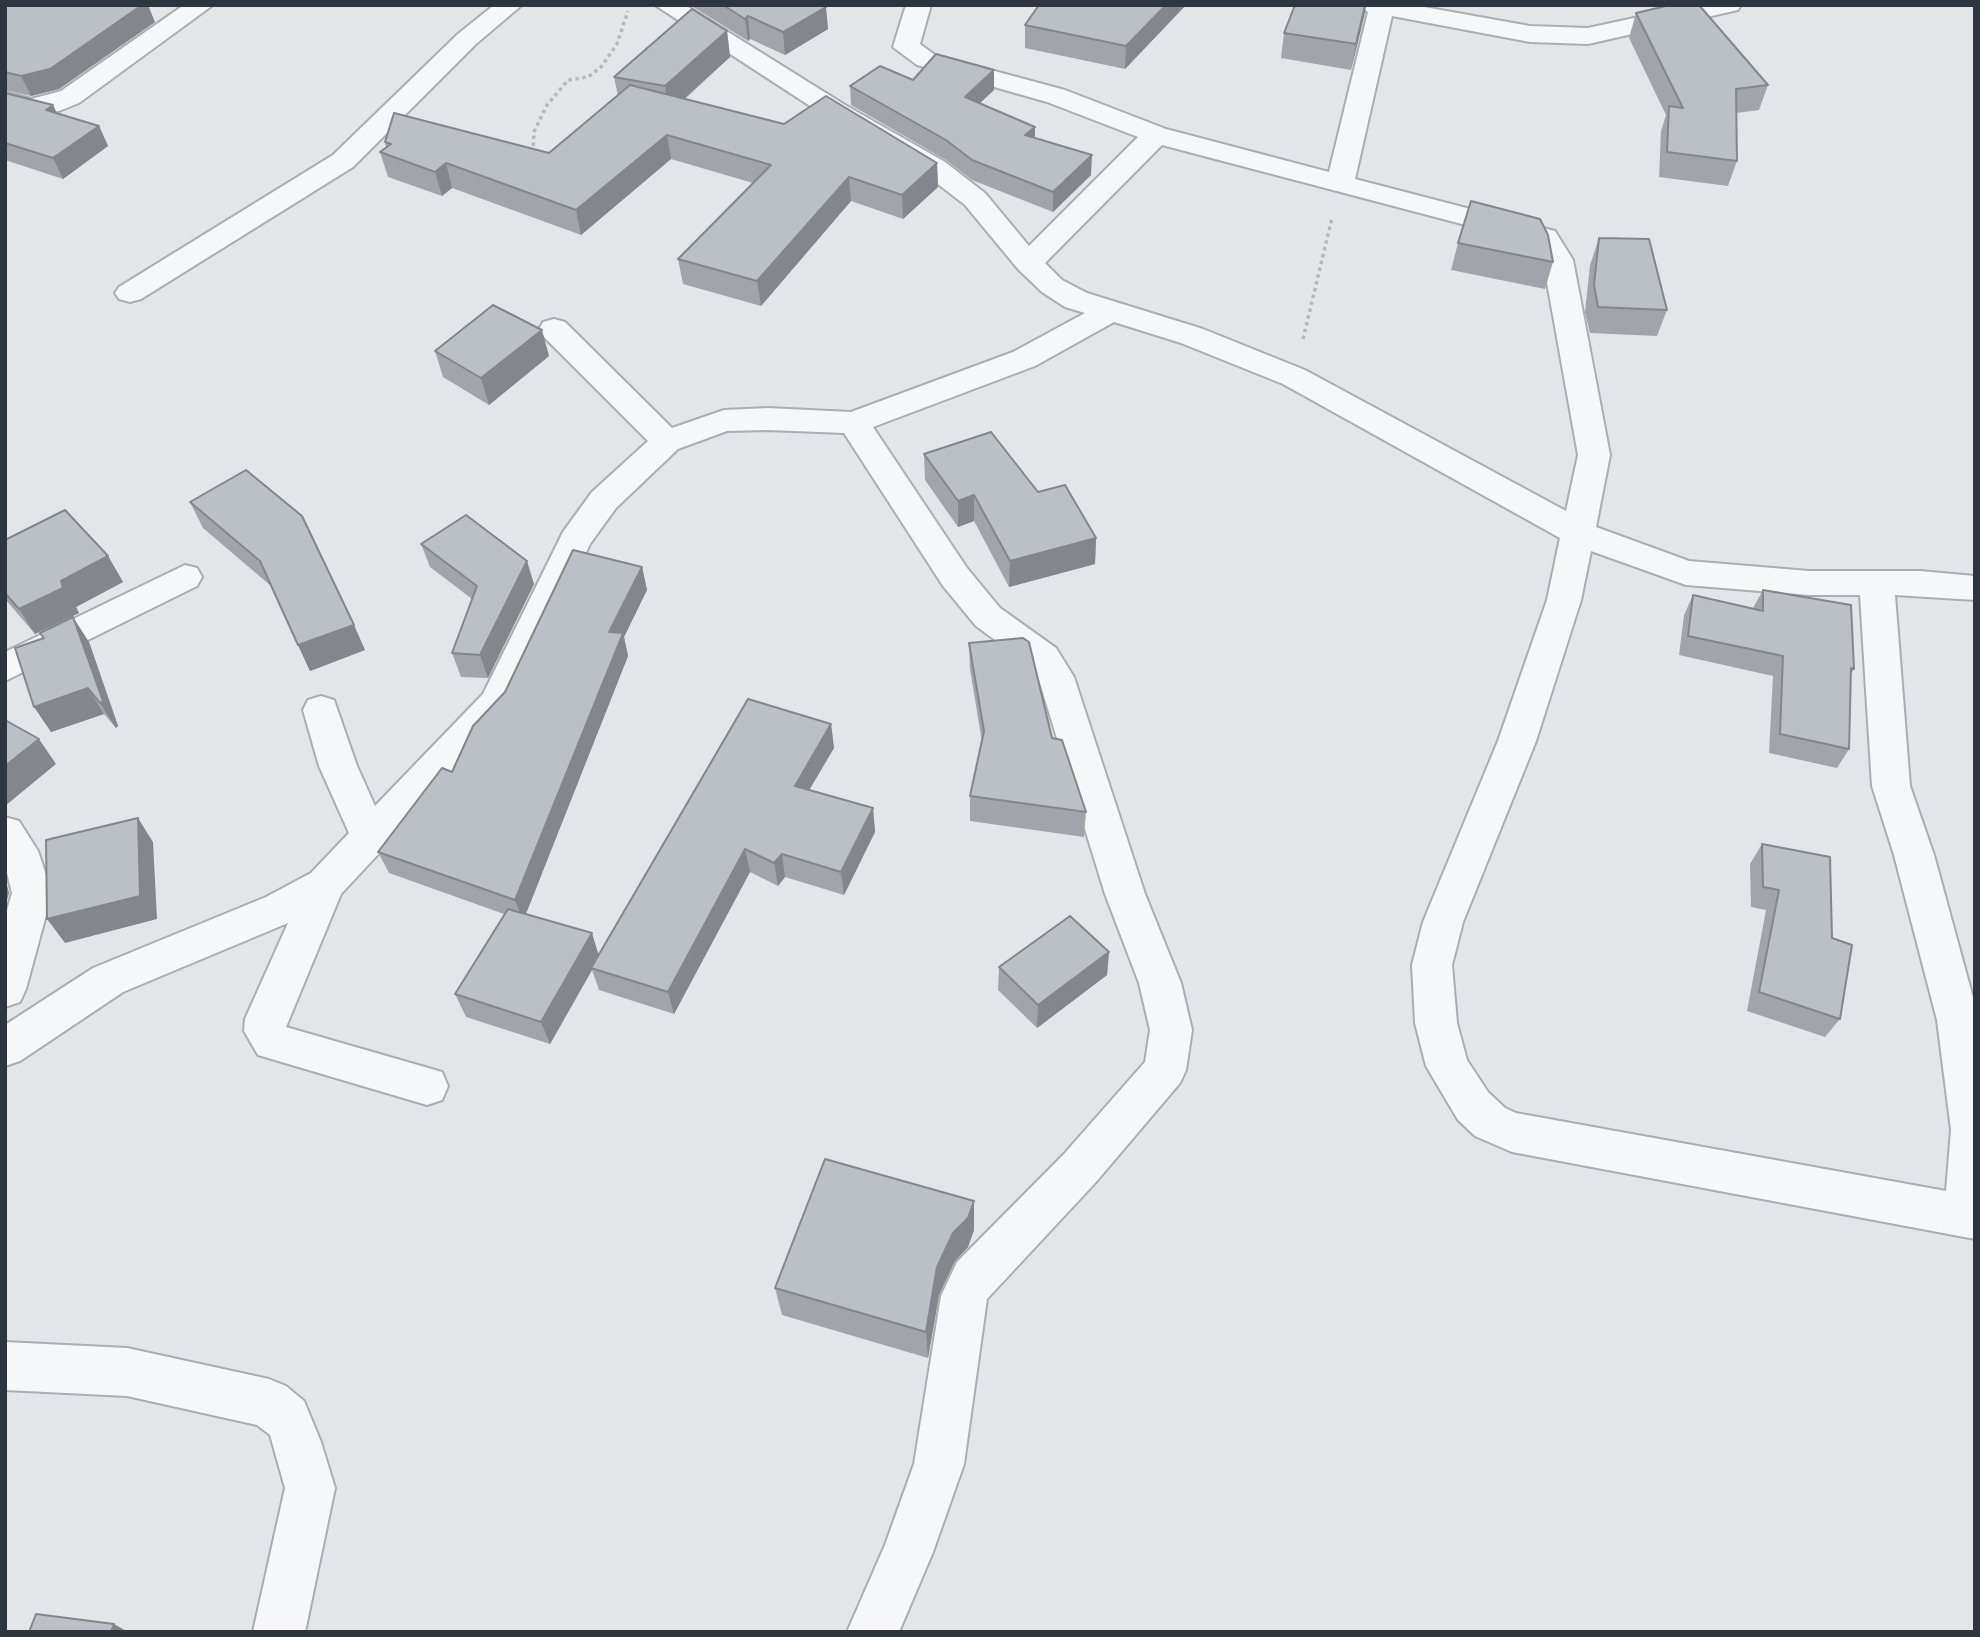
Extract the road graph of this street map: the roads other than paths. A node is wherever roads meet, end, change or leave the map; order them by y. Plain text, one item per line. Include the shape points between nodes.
1 (201, 5) edge
2 (510, 5) edge
3 (667, 5) edge
4 (919, 5) edge
5 (1376, 6) edge
6 (1723, 6) edge
7 (5, 100) edge
8 (1156, 135) junction
9 (1340, 186) junction
10 (1028, 263) junction
11 (130, 293) dead end
12 (1111, 311) junction
13 (554, 329) dead end
14 (854, 423) junction
15 (667, 441) junction
16 (1578, 533) junction
17 (185, 577) dead end
18 (1877, 584) junction
19 (1975, 588) edge
20 (5, 668) edge
21 (321, 710) dead end
22 (5, 832) edge
23 (369, 834) junction
24 (325, 884) junction
25 (5, 989) edge
26 (5, 1048) edge
27 (427, 1086) dead end
28 (1970, 1216) edge
29 (5, 1366) edge
30 (279, 1632) edge
31 (873, 1632) edge

1 - 7 street via 70,97 31,107
2 - 11 street via 467,39 342,161
3 - 10 street via 935,168 975,199
4 - 8 street via 906,47 926,61 1056,96
5 - 6 street via 1531,34 1588,36
5 - 9 street
8 - 9 street
8 - 10 street
9 - 16 street via 1545,237 1559,260 1594,455
10 - 12 street via 1052,286 1076,300
12 - 14 street via 1024,359
12 - 16 street via 1192,336 1294,377
13 - 15 street
14 - 15 street via 724,421
14 - 31 street via 955,577 988,617 1043,657 1056,677 1125,894 1160,983 1171,1030 1165,1070 1080,1168 973,1278 964,1296 939,1464
15 - 23 street via 604,500 575,541 497,703
16 - 18 street via 1686,573
16 - 28 street via 1564,600 1525,715 1443,922 1432,965 1436,1023 1447,1066 1473,1106 1490,1122 1512,1132
17 - 20 street
18 - 19 street
18 - 28 street via 1891,786 1958,1020 1973,1130
21 - 23 street via 338,766
22 - 25 street via 23,862 32,893
23 - 24 street
24 - 26 street via 280,909 108,981
24 - 27 street via 266,1019 265,1031 273,1042
29 - 30 street via 127,1373 269,1403 287,1418 310,1488

